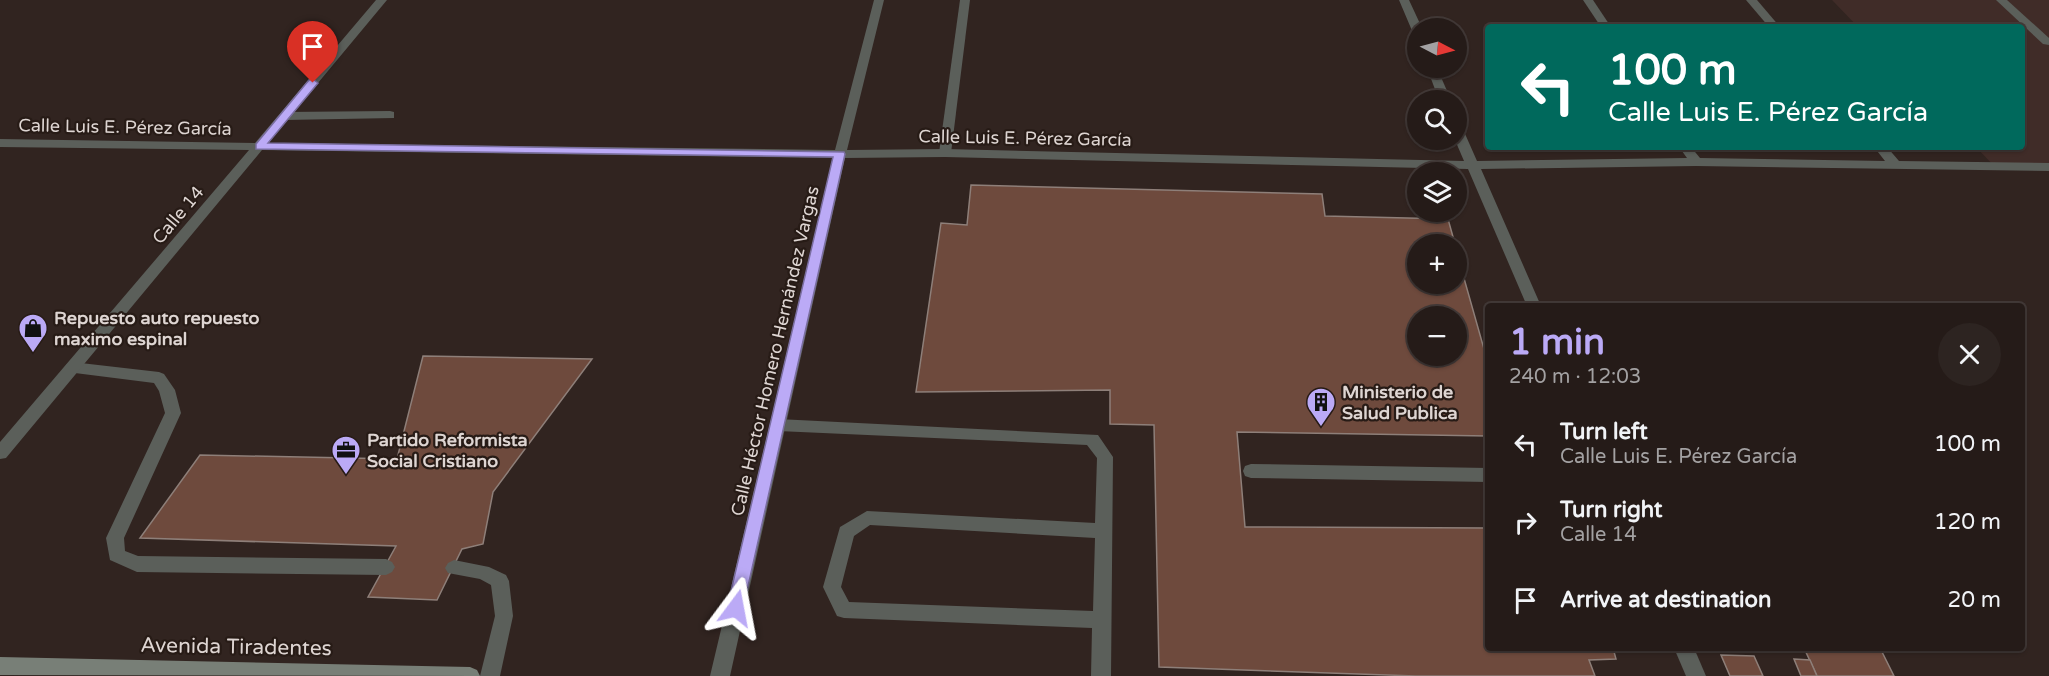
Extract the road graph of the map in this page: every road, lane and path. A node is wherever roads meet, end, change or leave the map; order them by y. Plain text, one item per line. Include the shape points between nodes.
1 (382, 0) edge
2 (879, 0) edge
3 (965, 0) edge
4 (1404, 0) edge
5 (1588, 0) edge
6 (1751, 0) edge
7 (2001, 0) edge
8 (1412, 18) edge
9 (1604, 24) edge
10 (1772, 24) edge
11 (2047, 42) dead end
12 (390, 115) dead end
13 (285, 116) junction
14 (0, 143) edge
15 (260, 146) junction
16 (1466, 150) edge
17 (1687, 150) edge
18 (1883, 150) edge
19 (945, 153) junction
20 (840, 154) junction
21 (1696, 162) junction
22 (1472, 165) junction
23 (1896, 165) junction
24 (2049, 167) edge
25 (1533, 303) edge
26 (72, 368) junction
27 (778, 425) junction
28 (0, 453) edge
29 (1251, 471) dead end
30 (1485, 475) edge
31 (1103, 531) junction
32 (386, 567) dead end
33 (454, 568) dead end
34 (1102, 620) junction
35 (1685, 651) edge
36 (0, 666) edge
37 (470, 676) edge
38 (490, 676) edge
39 (720, 676) edge
40 (1101, 676) edge
41 (1696, 676) edge

1 - 13 street, Calle 14
2 - 20 street, Calle Héctor Homero Hernández Vargas
3 - 19 street
4 - 8 street
5 - 9 street
6 - 10 street
7 - 11 street
12 - 13 street
13 - 15 street, Calle 14
14 - 15 street, Calle Luis E. Pérez García
15 - 20 street, Calle Luis E. Pérez García
15 - 26 street, Calle 14
16 - 22 street
17 - 21 street
18 - 23 street
19 - 20 street, Calle Luis E. Pérez García
19 - 22 street, Calle Luis E. Pérez García
20 - 27 street, Calle Héctor Homero Hernández Vargas
21 - 22 street, Calle Luis E. Pérez García
21 - 23 street, Calle Luis E. Pérez García
22 - 25 street
23 - 24 street, Calle Luis E. Pérez García
26 - 28 street, Calle 14
26 - 32 street via 159,378 170,402 172,413 115,538 116,555 137,564
27 - 31 street via 1092,439 1105,457
27 - 39 street, Calle Héctor Homero Hernández Vargas
29 - 30 street
31 - 34 street
31 - 34 street via 867,518 846,532 832,586 844,610
33 - 38 street via 483,573 500,581 504,616
34 - 40 street
35 - 41 street
36 - 37 main road, Avenida Tiradentes

